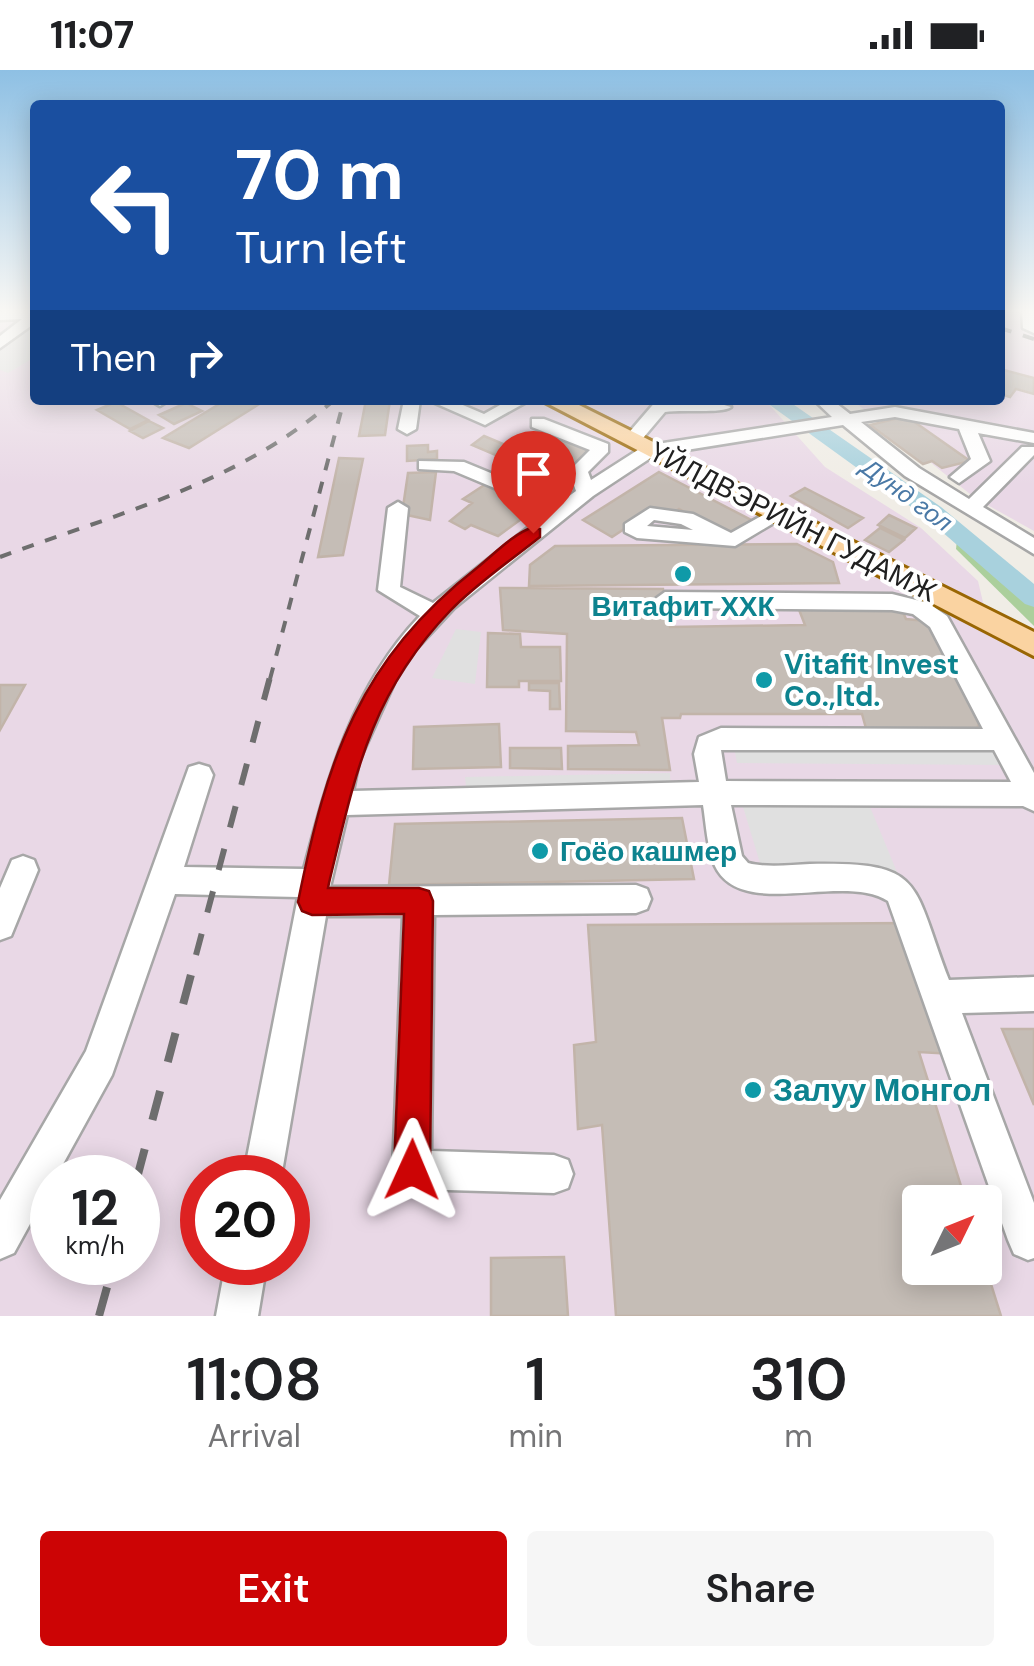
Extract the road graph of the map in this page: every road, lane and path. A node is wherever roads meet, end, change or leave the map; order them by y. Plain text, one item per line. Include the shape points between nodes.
1 (411, 405) edge
2 (448, 405) edge
3 (513, 405) edge
4 (663, 405) edge
5 (706, 405) edge
6 (826, 405) edge
7 (723, 407) dead end
8 (545, 411) edge
9 (840, 420) junction
10 (966, 425) junction
11 (407, 429) dead end
12 (1031, 444) edge
13 (641, 445) junction
14 (426, 465) dead end
15 (960, 477) dead end
16 (586, 492) junction
17 (398, 508) dead end
18 (970, 509) junction
19 (563, 510) junction
20 (777, 515) junction
21 (719, 536) dead end
22 (1034, 547) edge
23 (665, 600) dead end
24 (435, 614) junction
25 (1034, 645) edge
26 (1001, 740) junction
27 (199, 775) dead end
28 (716, 793) junction
29 (1033, 796) edge
30 (333, 803) junction
31 (23, 870) dead end
32 (164, 880) junction
33 (314, 892) junction
34 (636, 898) dead end
35 (419, 901) junction
36 (0, 926) edge
37 (1034, 994) edge
38 (941, 997) junction
39 (266, 1155) edge
40 (554, 1174) dead end
41 (0, 1239) edge
42 (1028, 1240) dead end
43 (243, 1285) edge
44 (237, 1316) edge

1 - 11 street
2 - 3 street via 485,420
4 - 13 street
5 - 7 street
6 - 9 street
8 - 13 main road, YЙЛДВЭРИЙН ГУДАМЖ
8 - 16 street via 602,448 578,471
9 - 10 street via 895,412
9 - 13 street
9 - 18 street
10 - 12 street
10 - 15 street via 981,461
12 - 18 street
13 - 16 street
13 - 20 main road, YЙЛДВЭРИЙН ГУДАМЖ
14 - 19 street via 457,466
16 - 19 street
17 - 24 street via 390,590
18 - 22 street
19 - 24 street
20 - 21 street via 739,539
20 - 25 main road, YЙЛДВЭРИЙН ГУДАМЖ
23 - 26 street via 892,602 920,608 939,622
24 - 30 street via 363,716
26 - 28 street via 721,738 708,744
26 - 29 street
27 - 32 street
28 - 29 street
28 - 30 street
28 - 38 street via 728,861 738,874 754,880 866,878 900,892
30 - 33 street
31 - 36 street
32 - 33 street
32 - 41 street via 99,1062
33 - 35 street
33 - 39 street
34 - 35 street
35 - 40 street via 412,1170
37 - 38 street
38 - 42 street
43 - 44 street

